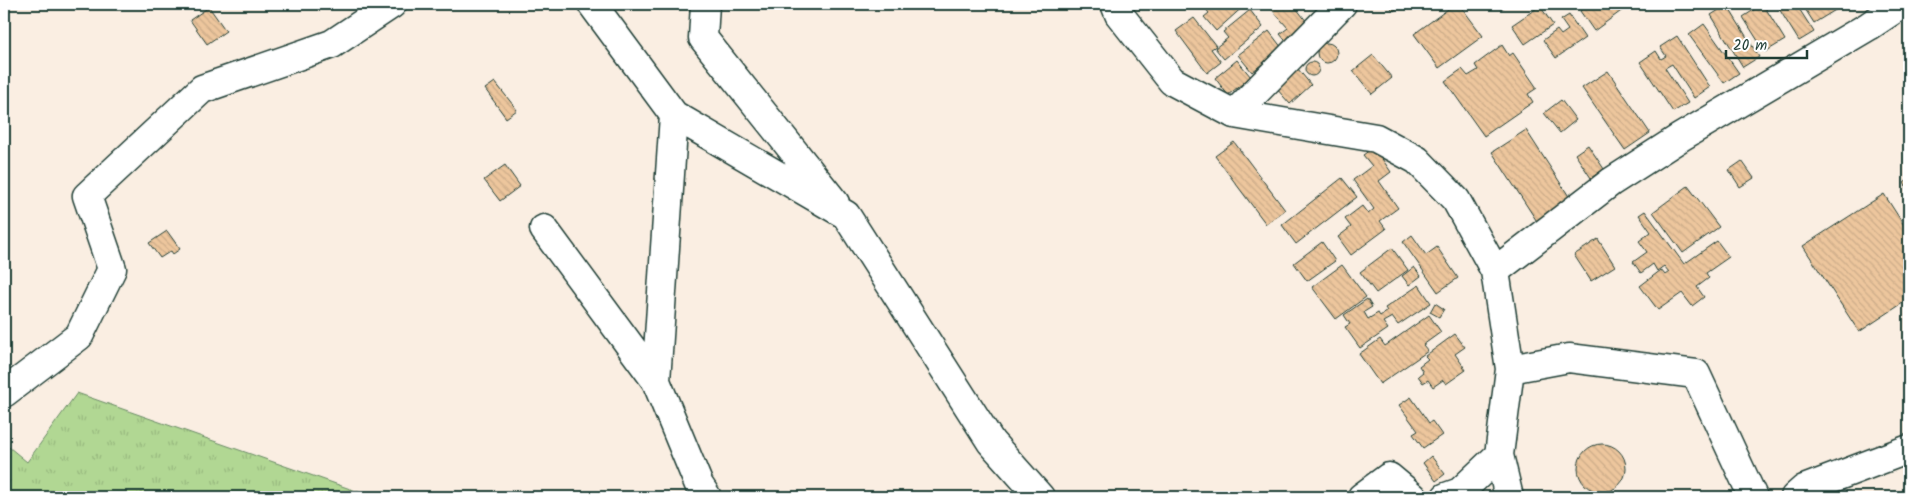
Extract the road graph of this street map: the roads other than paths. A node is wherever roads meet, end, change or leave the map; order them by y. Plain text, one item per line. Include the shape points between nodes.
1 (392, 4) edge
2 (592, 4) edge
3 (705, 4) edge
4 (1115, 4) edge
5 (1342, 4) edge
6 (1902, 4) edge
7 (674, 114) junction
8 (1234, 114) junction
9 (846, 216) junction
10 (544, 229) dead end
11 (1495, 271) junction
12 (1510, 369) junction
13 (656, 381) junction
14 (4, 393) edge
15 (1909, 449) edge
16 (1499, 455) junction
17 (707, 497) edge
18 (1040, 497) edge
19 (1362, 497) edge
20 (1413, 497) edge
21 (1446, 497) edge
22 (1508, 497) edge
23 (1753, 497) edge
24 (1795, 497) edge

1 - 14 lane via 332,44 202,89 87,196 112,269 79,336
2 - 7 lane
3 - 9 lane via 703,38
4 - 8 lane via 1119,14 1172,81
5 - 8 lane
6 - 11 lane via 1611,182
7 - 9 lane
7 - 13 lane
8 - 11 lane via 1376,138 1417,160 1456,200
9 - 18 lane via 991,442
10 - 13 lane
11 - 12 lane
12 - 16 lane
12 - 23 lane via 1569,358 1696,374
13 - 17 lane
15 - 24 lane via 1804,489
16 - 21 lane via 1460,492
16 - 22 lane
19 - 20 lane via 1389,478

